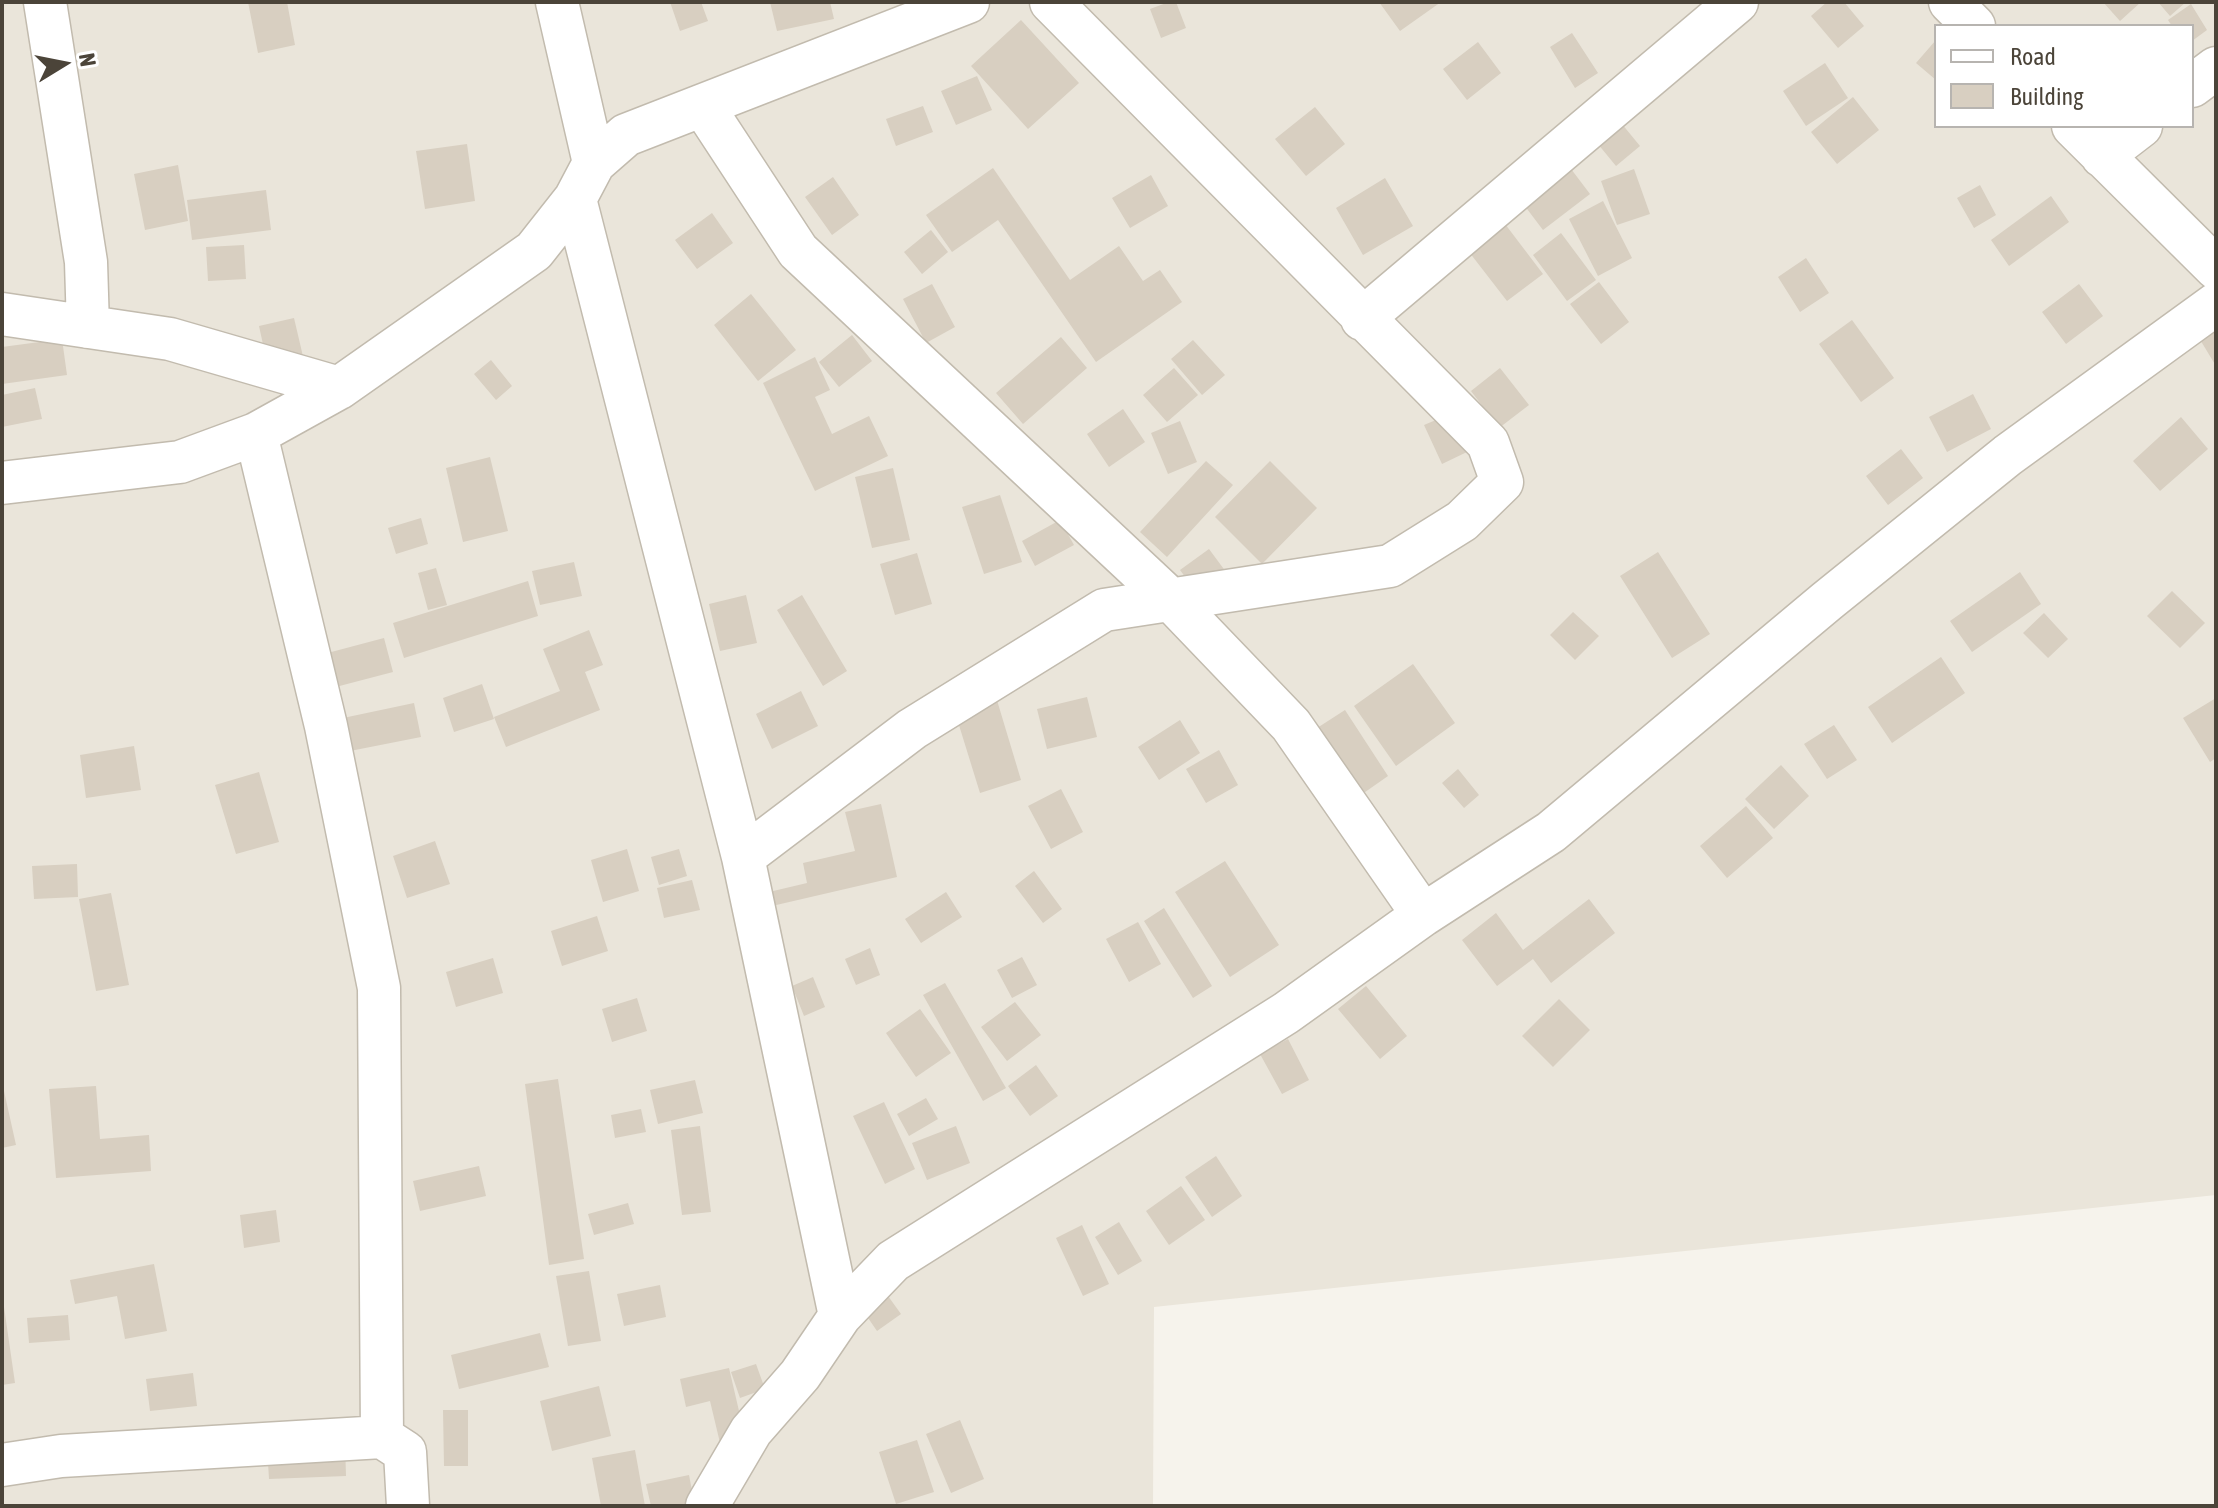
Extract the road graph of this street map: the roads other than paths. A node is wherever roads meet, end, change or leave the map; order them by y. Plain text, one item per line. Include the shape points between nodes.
1 (45, 2) edge
2 (557, 2) edge
3 (968, 2) edge
4 (1051, 2) edge
5 (1737, 2) edge
6 (1950, 2) edge
7 (1972, 24) edge
8 (2216, 68) edge
9 (2194, 84) edge
10 (703, 106) junction
11 (2075, 128) edge
12 (2138, 128) edge
13 (2102, 156) junction
14 (585, 181) junction
15 (2216, 268) edge
16 (2216, 304) edge
17 (2, 314) edge
18 (1362, 319) junction
19 (88, 327) junction
20 (339, 388) junction
21 (256, 434) junction
22 (2, 483) edge
23 (1172, 601) junction
24 (743, 857) junction
25 (1423, 915) junction
26 (840, 1316) junction
27 (382, 1437) junction
28 (2, 1465) edge
29 (408, 1506) edge
30 (707, 1506) edge

1 - 19 street via 86,262
2 - 14 street
3 - 10 street
4 - 18 street
5 - 18 street
6 - 7 street
8 - 9 street
10 - 14 street via 626,135
10 - 23 street via 798,251
11 - 13 street
12 - 13 street
13 - 15 street
14 - 20 street via 534,251
14 - 24 street
16 - 25 street via 2008,455 1551,832
17 - 19 street
18 - 23 street via 1488,443 1502,482 1462,521 1390,566
19 - 20 street via 170,339
20 - 21 street
21 - 22 street via 180,462
21 - 27 street via 326,726 379,988
23 - 24 street via 1104,610 1023,657 912,729
23 - 25 street via 1291,725
24 - 26 street
25 - 26 street via 1286,1013 893,1261
26 - 30 street via 800,1375 751,1431
27 - 28 street via 61,1456
27 - 29 street via 405,1452

